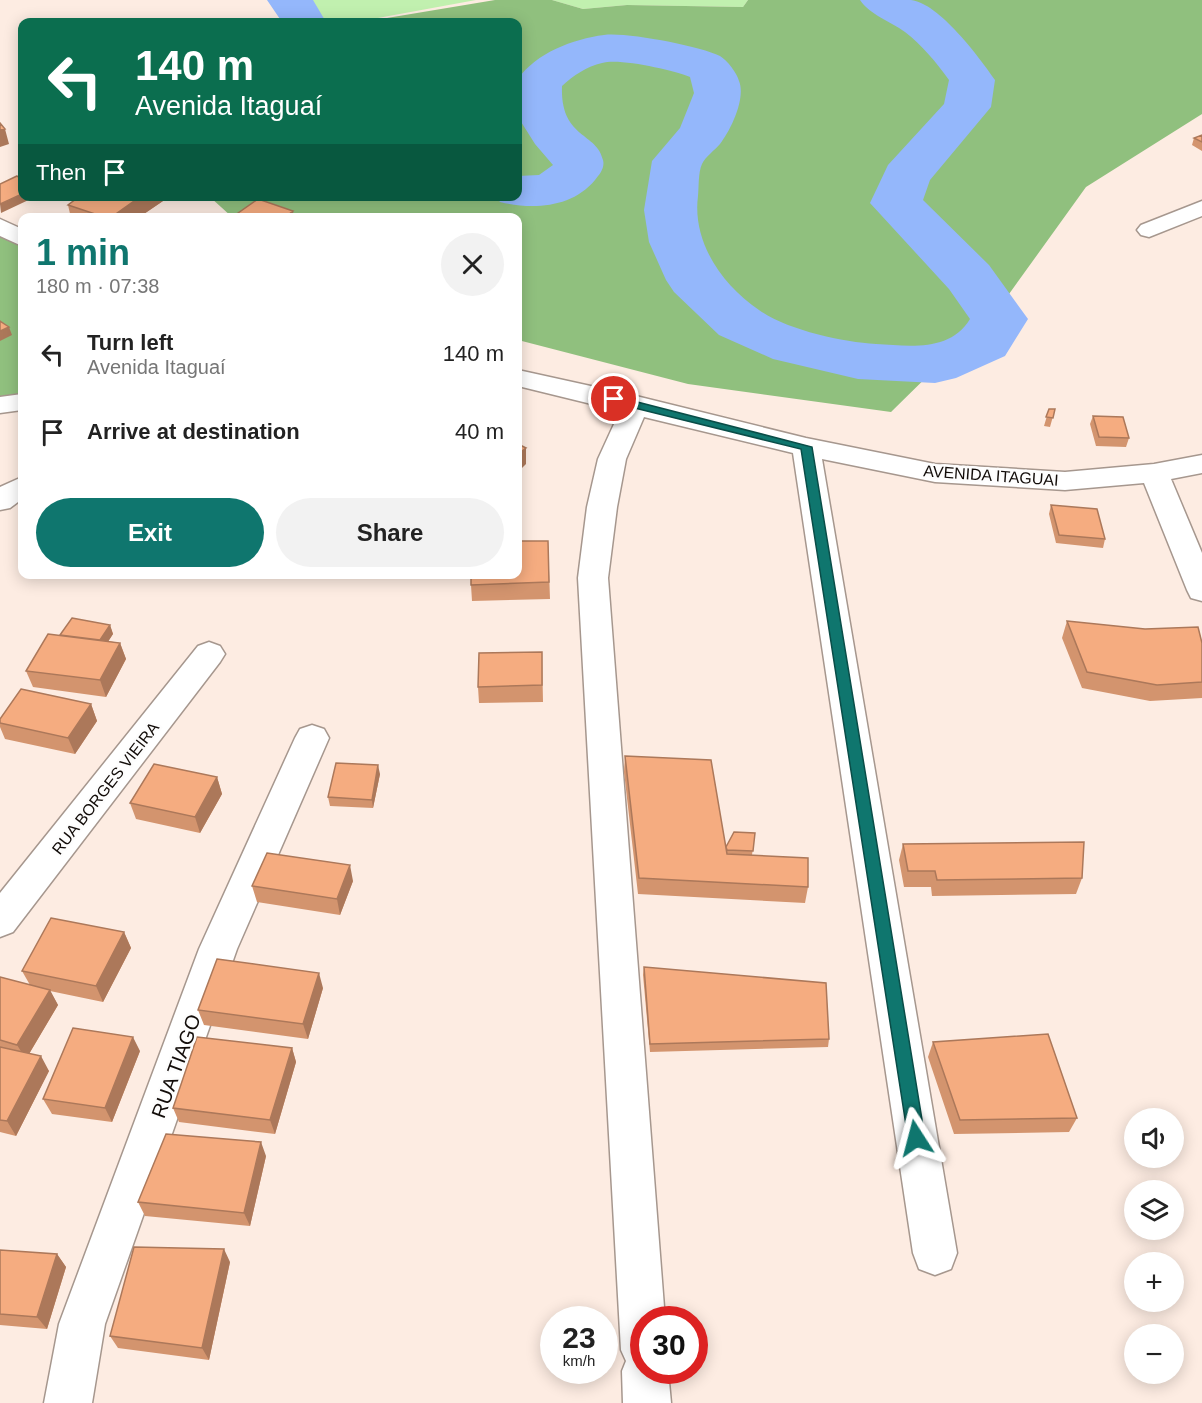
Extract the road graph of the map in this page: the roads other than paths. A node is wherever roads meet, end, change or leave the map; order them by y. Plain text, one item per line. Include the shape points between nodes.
1 (1202, 208) edge
2 (0, 226) edge
3 (1149, 230) dead end
4 (18, 237) edge
5 (522, 379) edge
6 (18, 403) edge
7 (636, 404) junction
8 (0, 405) edge
9 (807, 447) junction
10 (1202, 464) edge
11 (1154, 472) junction
12 (18, 489) edge
13 (0, 501) edge
14 (1202, 590) edge
15 (209, 654) dead end
16 (312, 738) dead end
17 (0, 921) edge
18 (935, 1253) dead end
19 (641, 1306) edge
20 (646, 1384) edge
21 (68, 1403) edge
22 (647, 1403) edge

1 - 3 street
2 - 4 street
5 - 7 street, AVENIDA ITAGUAI
6 - 8 street
7 - 9 street, AVENIDA ITAGUAI
7 - 19 street via 612,459 593,578
9 - 11 street, AVENIDA ITAGUAI via 935,473 1065,481
9 - 18 street
10 - 11 street, AVENIDA ITAGUAI
11 - 14 street
12 - 13 street
15 - 17 street, RUA BORGES VIEIRA
16 - 21 street, RUA TIAGO via 218,950 82,1324
20 - 22 street

